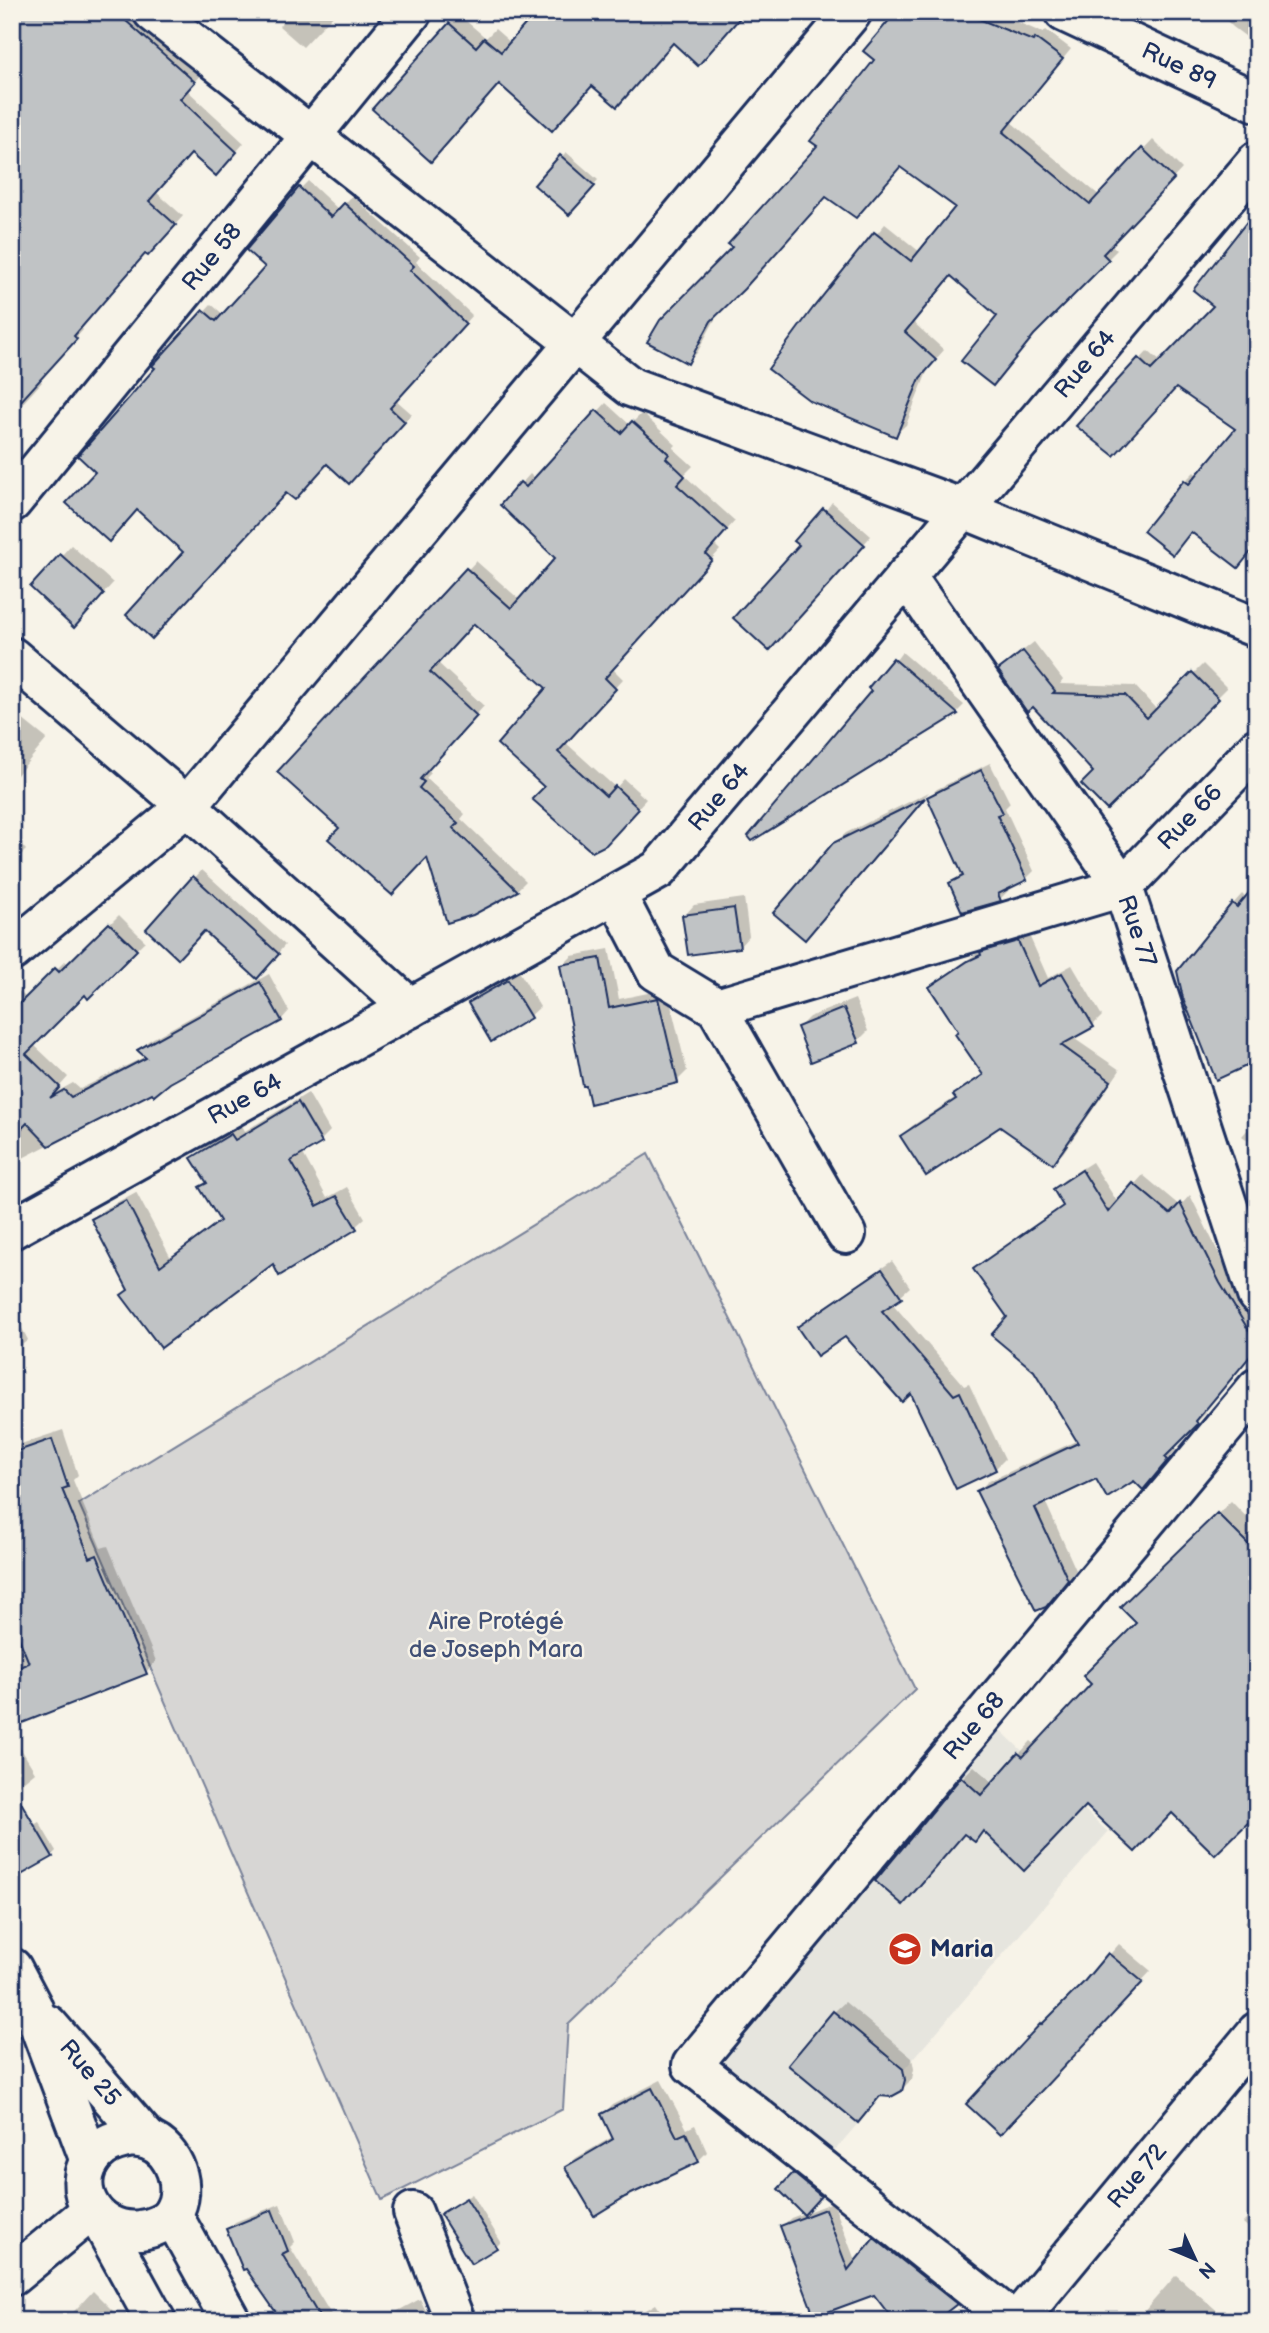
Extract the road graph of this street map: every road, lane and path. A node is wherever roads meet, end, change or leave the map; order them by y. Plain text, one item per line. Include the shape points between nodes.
1 (153, 12) edge
2 (412, 12) edge
3 (852, 12) edge
4 (1064, 12) edge
5 (1257, 102) edge
6 (311, 136) junction
7 (1257, 160) edge
8 (575, 342) junction
9 (12, 502) edge
10 (964, 509) junction
11 (906, 576) junction
12 (1257, 628) edge
13 (12, 657) edge
14 (1257, 748) edge
15 (187, 806) junction
16 (1123, 887) junction
17 (616, 894) junction
18 (12, 951) edge
19 (410, 1008) junction
20 (717, 1008) junction
21 (12, 1229) edge
22 (846, 1234) dead end
23 (1257, 1295) edge
24 (1257, 1388) edge
25 (12, 1968) edge
26 (32, 2006) junction
27 (1257, 2032) edge
28 (148, 2140) junction
29 (90, 2161) junction
30 (413, 2212) dead end
31 (172, 2214) junction
32 (96, 2215) junction
33 (12, 2276) edge
34 (156, 2321) edge
35 (231, 2321) edge
36 (455, 2321) edge
37 (1015, 2321) edge

1 - 6 street
2 - 6 street, Rue 58
3 - 8 street
4 - 5 street, Rue 89
6 - 8 street
6 - 9 street, Rue 58
7 - 10 street, Rue 64
8 - 10 street via 631,387
8 - 15 street
10 - 11 street, Rue 64
10 - 12 street
11 - 16 street, Rue 77
11 - 17 street, Rue 64 via 658,870
13 - 15 street
14 - 16 street, Rue 66
15 - 18 street
15 - 19 street
16 - 20 street
16 - 23 street, Rue 77
17 - 19 street, Rue 64
17 - 20 street via 656,971
19 - 21 street, Rue 64
20 - 22 street
24 - 37 street, Rue 68 via 692,2065
25 - 26 street, Rue 25
26 - 28 street, Rue 25
26 - 29 street, Rue 25
27 - 37 street, Rue 72
28 - 29 street via 115,2140
28 - 31 street via 162,2148 178,2175 179,2194
29 - 32 street via 84,2186
30 - 36 street
31 - 32 street via 155,2227 128,2231 111,2227
31 - 35 street
32 - 33 street
32 - 34 street

